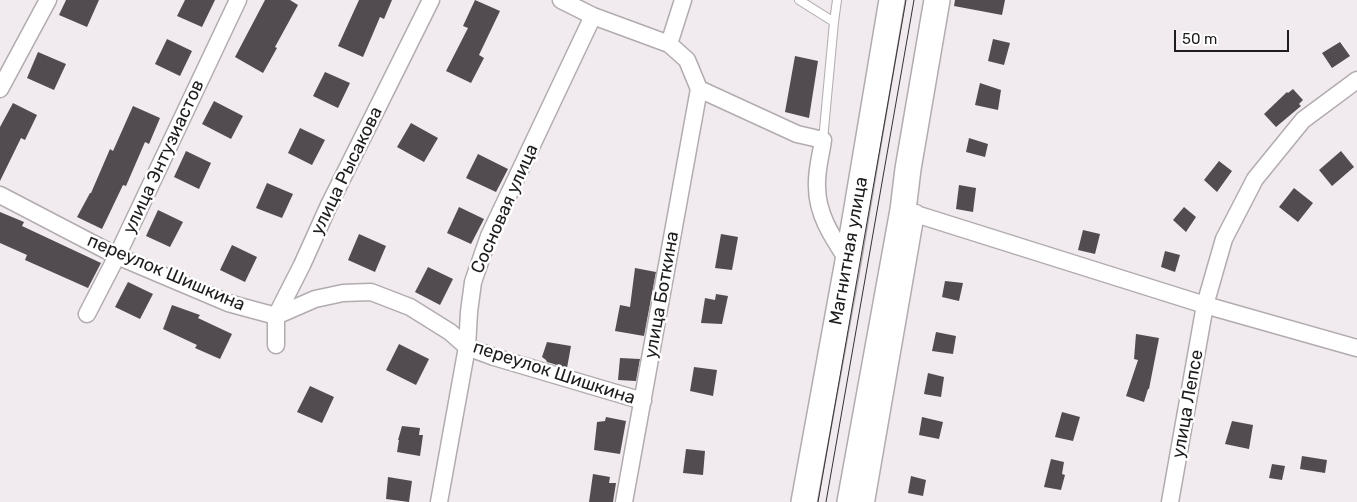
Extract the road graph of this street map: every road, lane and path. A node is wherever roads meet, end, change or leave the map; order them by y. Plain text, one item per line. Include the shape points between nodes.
1 (48, 0) edge
2 (238, 0) edge
3 (431, 0) edge
4 (561, 0) edge
5 (683, 0) edge
6 (799, 0) edge
7 (838, 0) edge
8 (892, 0) edge
9 (937, 0) edge
10 (593, 16) junction
11 (834, 22) junction
12 (669, 44) junction
13 (1357, 80) edge
14 (0, 89) edge
15 (699, 89) junction
16 (823, 140) junction
17 (0, 195) edge
18 (910, 211) junction
19 (117, 256) junction
20 (848, 261) junction
21 (1205, 305) junction
22 (87, 314) dead end
23 (276, 316) junction
24 (276, 345) dead end
25 (467, 347) junction
26 (1357, 348) edge
27 (643, 401) junction
28 (439, 502) edge
29 (624, 502) edge
30 (804, 502) edge
31 (850, 502) edge
32 (866, 502) edge
33 (1170, 502) edge

1 - 14 street
2 - 19 street, улица Энтузиастов
3 - 23 street, улица Рысакова
4 - 10 street
5 - 12 street
6 - 11 lane
7 - 11 lane
8 - 20 main road, Магнитная улица
9 - 18 main road via 908,169
10 - 12 street
10 - 25 street, Сосновая улица via 489,236 468,312
11 - 16 lane
12 - 15 street via 687,60
13 - 21 street, улица Лепсе via 1303,120 1256,179 1224,239
15 - 16 street via 797,134
15 - 27 street, улица Боткина
16 - 20 street via 816,184 817,200 822,217
17 - 19 street, переулок Шишкина
18 - 21 street
18 - 31 main road
18 - 32 street
19 - 22 street, улица Энтузиастов
19 - 23 street, переулок Шишкина via 228,303
20 - 30 main road, Магнитная улица
21 - 26 street
21 - 33 street, улица Лепсе
23 - 24 street, улица Рысакова
23 - 25 street, переулок Шишкина via 315,299 371,292 410,307 450,332
25 - 27 street, переулок Шишкина
25 - 28 street, Сосновая улица
27 - 29 street, улица Боткина

